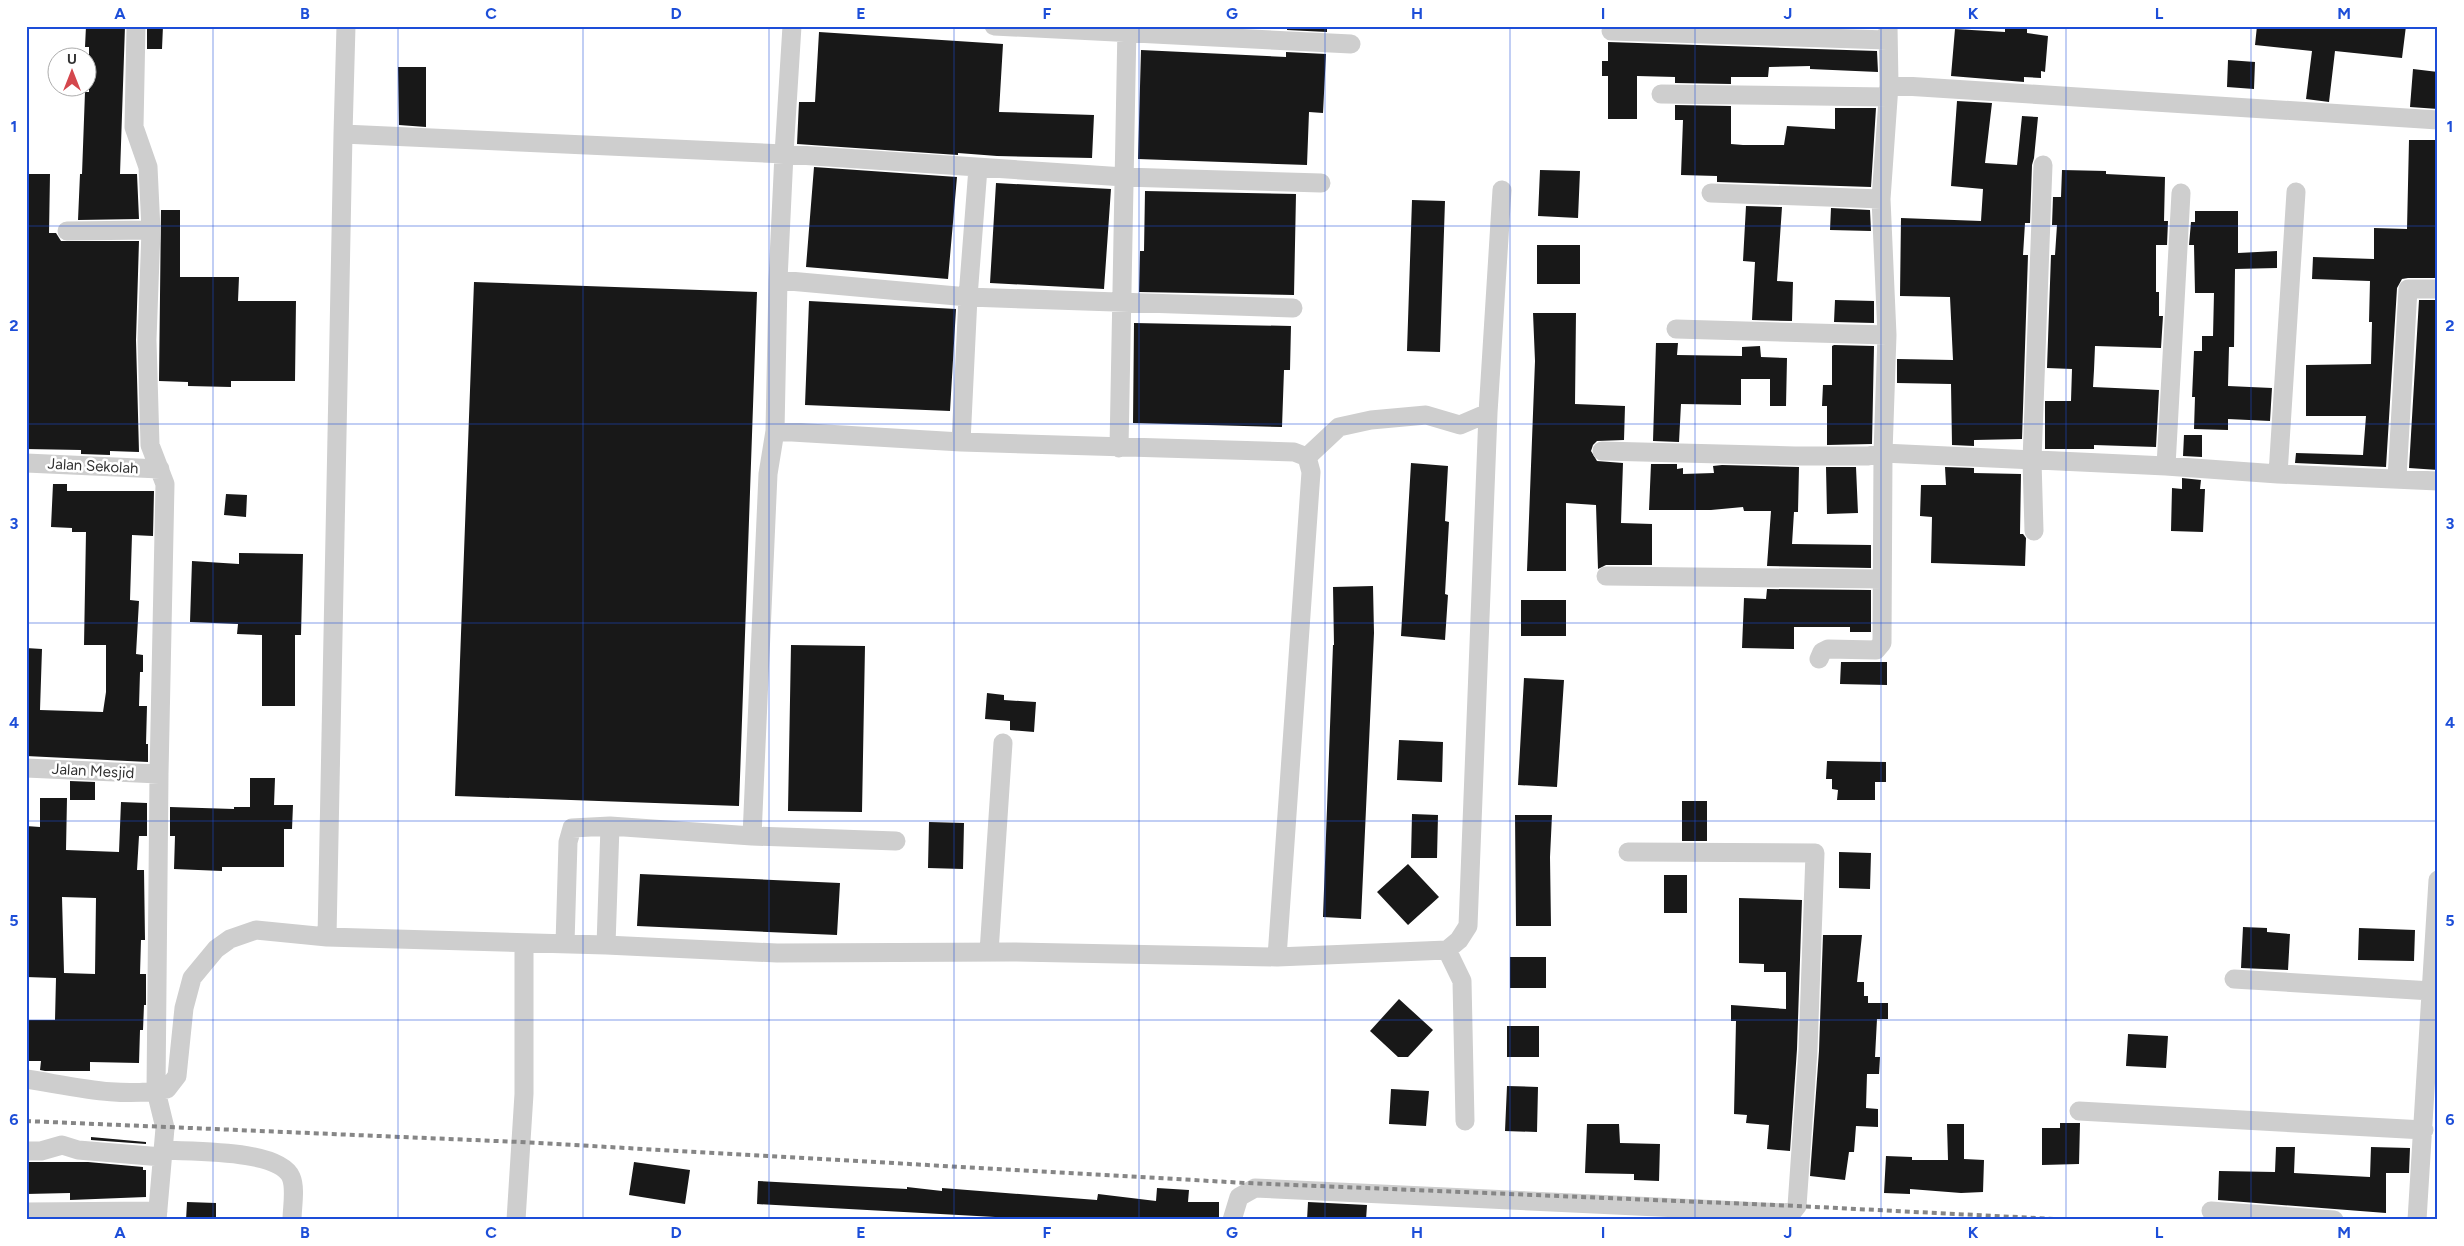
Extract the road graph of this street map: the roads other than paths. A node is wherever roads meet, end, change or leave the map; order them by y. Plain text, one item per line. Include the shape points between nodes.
1 (136, 26) edge
2 (346, 26) edge
3 (792, 26) edge
4 (994, 26) edge
5 (1127, 30) edge
6 (1611, 31) dead end
7 (1888, 33) edge
8 (1351, 44) dead end
9 (1889, 91) junction
10 (1661, 94) dead end
11 (2438, 120) edge
12 (343, 134) junction
13 (784, 154) junction
14 (2043, 165) dead end
15 (978, 168) junction
16 (1124, 177) junction
17 (1321, 183) dead end
18 (1502, 190) dead end
19 (2296, 192) dead end
20 (1711, 193) dead end
21 (2181, 193) dead end
22 (1881, 200) junction
23 (151, 230) junction
24 (67, 231) dead end
25 (778, 280) junction
26 (2438, 289) edge
27 (968, 297) junction
28 (1122, 303) junction
29 (1293, 308) dead end
30 (1676, 328) dead end
31 (1887, 335) junction
32 (1488, 413) junction
33 (1460, 425) junction
34 (776, 431) junction
35 (961, 442) junction
36 (1119, 448) junction
37 (1487, 449) junction
38 (1602, 451) dead end
39 (1883, 454) junction
40 (1307, 457) junction
41 (2032, 460) junction
42 (26, 463) edge
43 (2166, 466) junction
44 (160, 469) junction
45 (2278, 474) junction
46 (2397, 478) junction
47 (2438, 481) edge
48 (2034, 531) dead end
49 (1606, 576) dead end
50 (1882, 579) junction
51 (1819, 659) dead end
52 (1003, 743) dead end
53 (26, 768) edge
54 (159, 774) junction
55 (610, 826) junction
56 (752, 836) junction
57 (896, 841) dead end
58 (1628, 852) dead end
59 (2438, 880) edge
60 (327, 938) junction
61 (524, 944) junction
62 (566, 944) junction
63 (606, 945) junction
64 (1447, 950) junction
65 (989, 952) junction
66 (1278, 957) junction
67 (2234, 979) dead end
68 (2432, 991) junction
69 (2432, 1076) edge
70 (26, 1079) edge
71 (156, 1091) junction
72 (2079, 1111) dead end
73 (1465, 1121) dead end
74 (2424, 1130) junction
75 (26, 1151) edge
76 (162, 1154) junction
77 (2211, 1211) dead end
78 (26, 1212) edge
79 (158, 1216) edge
80 (292, 1220) edge
81 (516, 1220) edge
82 (1232, 1220) edge
83 (2334, 1220) edge
84 (2417, 1220) edge

1 - 23 street via 134,127 148,167
2 - 12 street
3 - 13 street
4 - 5 street
5 - 8 street
5 - 16 street
6 - 7 street
7 - 9 street
9 - 10 street
9 - 11 street
9 - 22 street
12 - 13 street
12 - 60 street
13 - 15 street
13 - 25 street
14 - 41 street
15 - 16 street
15 - 27 street
16 - 17 street
16 - 28 street
18 - 32 street
19 - 45 street
20 - 22 street
21 - 43 street
22 - 31 street
23 - 24 street
23 - 44 street via 147,340 150,444
25 - 27 street
25 - 34 street
26 - 46 street via 2408,289
27 - 28 street
27 - 35 street
28 - 29 street
28 - 36 street
30 - 31 street
31 - 39 street
32 - 33 street
32 - 37 street
33 - 37 street
33 - 40 street via 1426,415 1339,427
34 - 35 street
34 - 56 street via 768,474
35 - 36 street
36 - 40 street via 1294,452
37 - 64 street via 1468,926
38 - 39 street via 1795,456
39 - 41 street
39 - 50 street
40 - 66 street via 1311,472
41 - 43 street
41 - 48 street
42 - 44 street, Jalan Sekolah
43 - 45 street
44 - 54 street via 165,484
45 - 46 street
46 - 47 street
49 - 50 street
50 - 51 street via 1882,643 1876,650 1869,651 1828,649
52 - 65 street
53 - 54 street, Jalan Mesjid
54 - 71 street
55 - 56 street
55 - 62 street via 582,825 572,828 569,833
55 - 63 street
56 - 57 street
58 - 82 street via 1815,853 1808,1050 1797,1206 1793,1211 1255,1188 1239,1197
59 - 68 street
60 - 61 street
60 - 71 street via 256,930 230,939 216,949 192,978 184,1008 177,1076 167,1089
61 - 62 street
61 - 81 street via 524,1094
62 - 63 street
63 - 65 street via 777,953
64 - 66 street
64 - 73 street via 1462,981
65 - 66 street
67 - 68 street
68 - 69 street
69 - 74 street
70 - 71 street via 98,1091
71 - 76 street via 165,1128
72 - 74 street
74 - 84 street
75 - 76 street via 62,1145 78,1150
76 - 79 street
76 - 80 street via 261,1157 283,1166 292,1178
77 - 83 street
78 - 79 street

